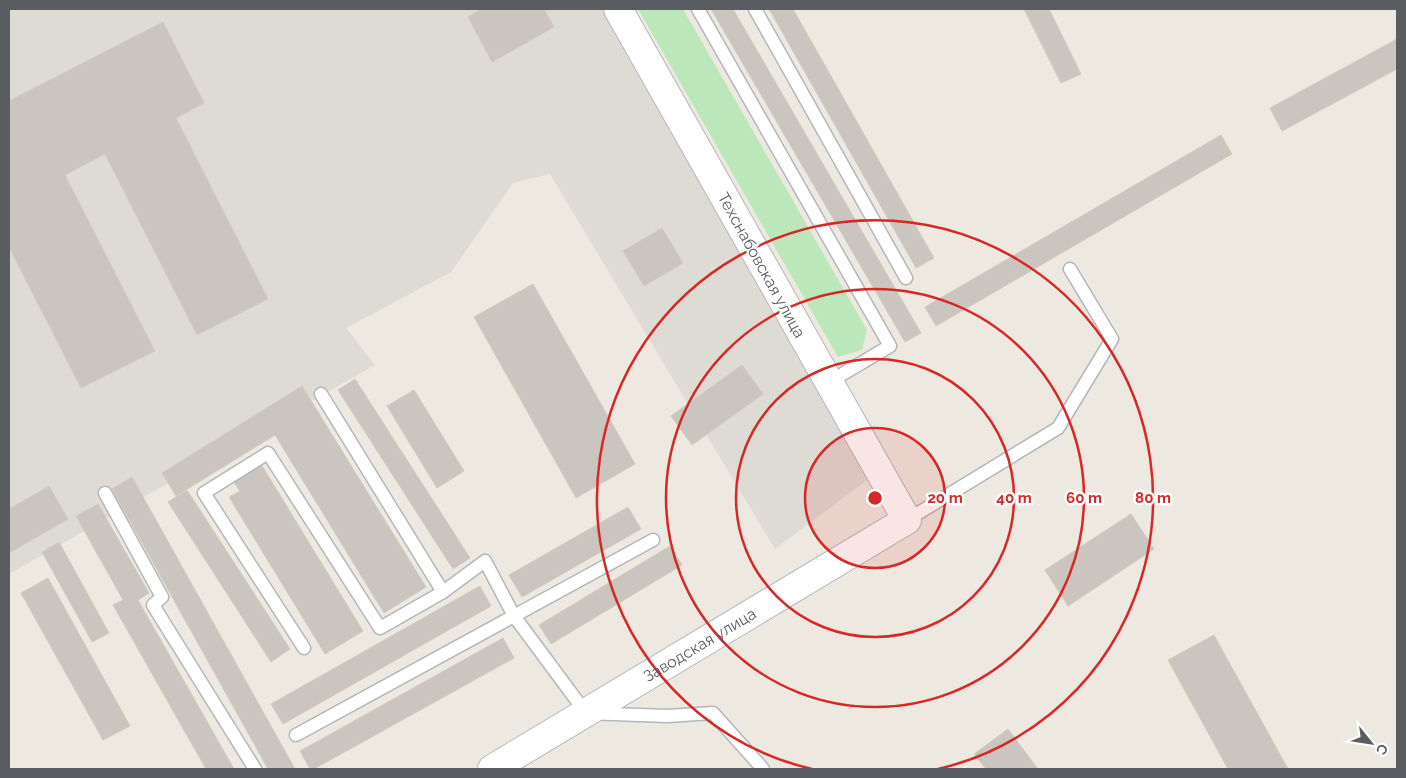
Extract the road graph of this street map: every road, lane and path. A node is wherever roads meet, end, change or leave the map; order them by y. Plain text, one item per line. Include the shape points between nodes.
1 (618, 9) edge
2 (698, 9) edge
3 (755, 9) edge
4 (1070, 269) dead end
5 (906, 278) dead end
6 (828, 382) junction
7 (321, 394) dead end
8 (105, 493) dead end
9 (907, 520) junction
10 (653, 540) dead end
11 (443, 592) junction
12 (514, 616) junction
13 (304, 648) dead end
14 (586, 713) junction
15 (296, 735) dead end
16 (255, 769) edge
17 (492, 769) edge
18 (763, 769) edge

1 - 6 street, Техснабовская улица
2 - 6 lane via 890,346
3 - 5 lane
4 - 9 lane via 1112,339 1058,428
6 - 9 street, Техснабовская улица
7 - 11 lane
8 - 16 lane via 162,597 153,605
9 - 14 street, Заводская улица
10 - 12 lane
11 - 12 lane via 485,561
11 - 13 lane via 380,628 268,453 204,493
12 - 14 lane
12 - 15 lane
14 - 17 street, Заводская улица
14 - 18 lane via 667,716 713,713

